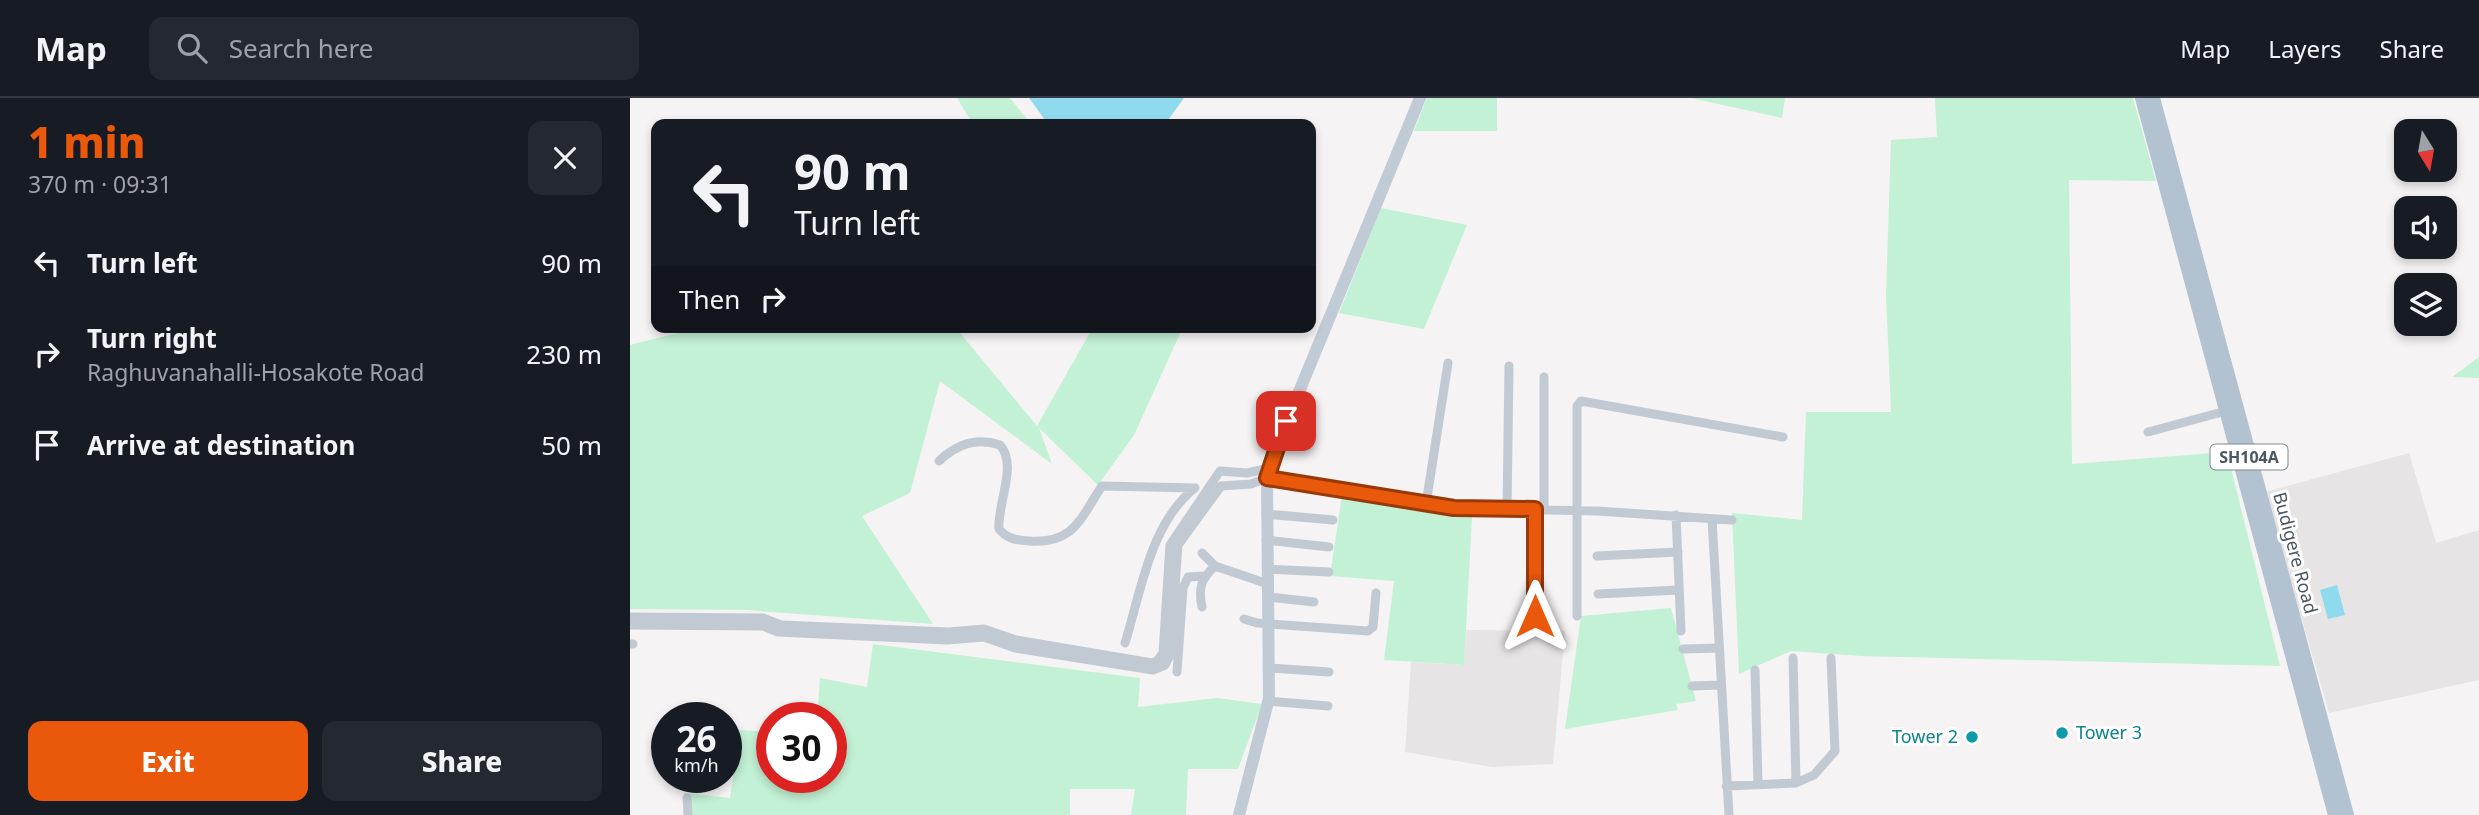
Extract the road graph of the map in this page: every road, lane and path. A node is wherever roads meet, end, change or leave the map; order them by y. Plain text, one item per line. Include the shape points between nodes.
1 (1420, 98) edge
2 (2142, 98) edge
3 (2153, 98) edge
4 (1448, 363) dead end
5 (1509, 366) dead end
6 (1544, 377) dead end
7 (2226, 411) junction
8 (2148, 432) dead end
9 (1783, 437) dead end
10 (2239, 439) junction
11 (939, 461) dead end
12 (1269, 473) junction
13 (1195, 488) junction
14 (1213, 489) junction
15 (1426, 504) junction
16 (1507, 510) junction
17 (1539, 510) junction
18 (1577, 511) junction
19 (1266, 514) junction
20 (1676, 515) junction
21 (1712, 519) junction
22 (1333, 520) dead end
23 (1732, 520) dead end
24 (1266, 540) junction
25 (1329, 547) dead end
26 (1678, 552) junction
27 (1202, 553) dead end
28 (1597, 556) dead end
29 (1215, 566) junction
30 (1268, 569) junction
31 (1329, 572) dead end
32 (1205, 576) junction
33 (1679, 590) junction
34 (1268, 591) junction
35 (1376, 593) dead end
36 (1598, 594) dead end
37 (1314, 601) dead end
38 (1202, 607) dead end
39 (1535, 616) dead end
40 (1577, 616) dead end
41 (630, 617) edge
42 (1244, 619) dead end
43 (1269, 624) junction
44 (630, 625) edge
45 (1681, 631) dead end
46 (855, 632) junction
47 (1125, 643) dead end
48 (1719, 648) junction
49 (1683, 649) dead end
50 (1793, 658) dead end
51 (1831, 658) dead end
52 (1269, 668) junction
53 (1755, 670) dead end
54 (1177, 672) dead end
55 (1329, 672) dead end
56 (1721, 685) junction
57 (1692, 686) dead end
58 (1268, 701) junction
59 (1328, 706) dead end
60 (1796, 783) junction
61 (1758, 785) junction
62 (1726, 786) junction
63 (687, 798) dead end
64 (688, 815) edge
65 (1239, 815) edge
66 (1729, 815) edge
67 (2335, 815) edge
68 (2347, 815) edge

1 - 12 main road
2 - 7 main road, Budigere Road / SH104A
3 - 10 main road, Budigere Road / SH104A
4 - 15 street
5 - 16 street
6 - 17 street
7 - 8 street
7 - 10 main road, Budigere Road / SH104A
9 - 18 street via 1581,401 1577,406
10 - 67 main road, Budigere Road / SH104A
10 - 68 main road, Budigere Road / SH104A
11 - 13 street via 967,442 1000,445 1006,451 1007,470 999,529 1009,538 1025,541 1064,538 1102,486
12 - 14 street
12 - 14 street via 1220,471
12 - 15 street
12 - 19 main road
13 - 14 street
13 - 47 street via 1178,501 1158,538
14 - 46 street via 1171,541 1162,662 1015,644 984,629
15 - 16 street
16 - 17 street
17 - 18 street
17 - 39 street
18 - 20 street
18 - 40 street
19 - 22 street
19 - 24 main road
20 - 21 street
20 - 26 street
21 - 23 street
21 - 48 street
24 - 25 street
24 - 30 main road
26 - 28 street
26 - 33 street
27 - 29 street
29 - 32 street
29 - 34 street
30 - 31 street
30 - 34 main road
32 - 38 street via 1199,589
32 - 54 street via 1188,577 1182,588
33 - 36 street
33 - 45 street
34 - 37 street
34 - 43 main road
35 - 43 street via 1369,631
41 - 46 street via 762,618 779,625
42 - 43 street
43 - 52 main road
44 - 46 street via 763,625 777,632
48 - 49 street
48 - 56 street
50 - 60 street
51 - 60 street via 1835,751 1814,775
52 - 55 street
52 - 58 main road
53 - 61 street
56 - 57 street
56 - 62 street
58 - 59 street
58 - 65 main road
60 - 61 street
61 - 62 street
62 - 66 street
63 - 64 street

